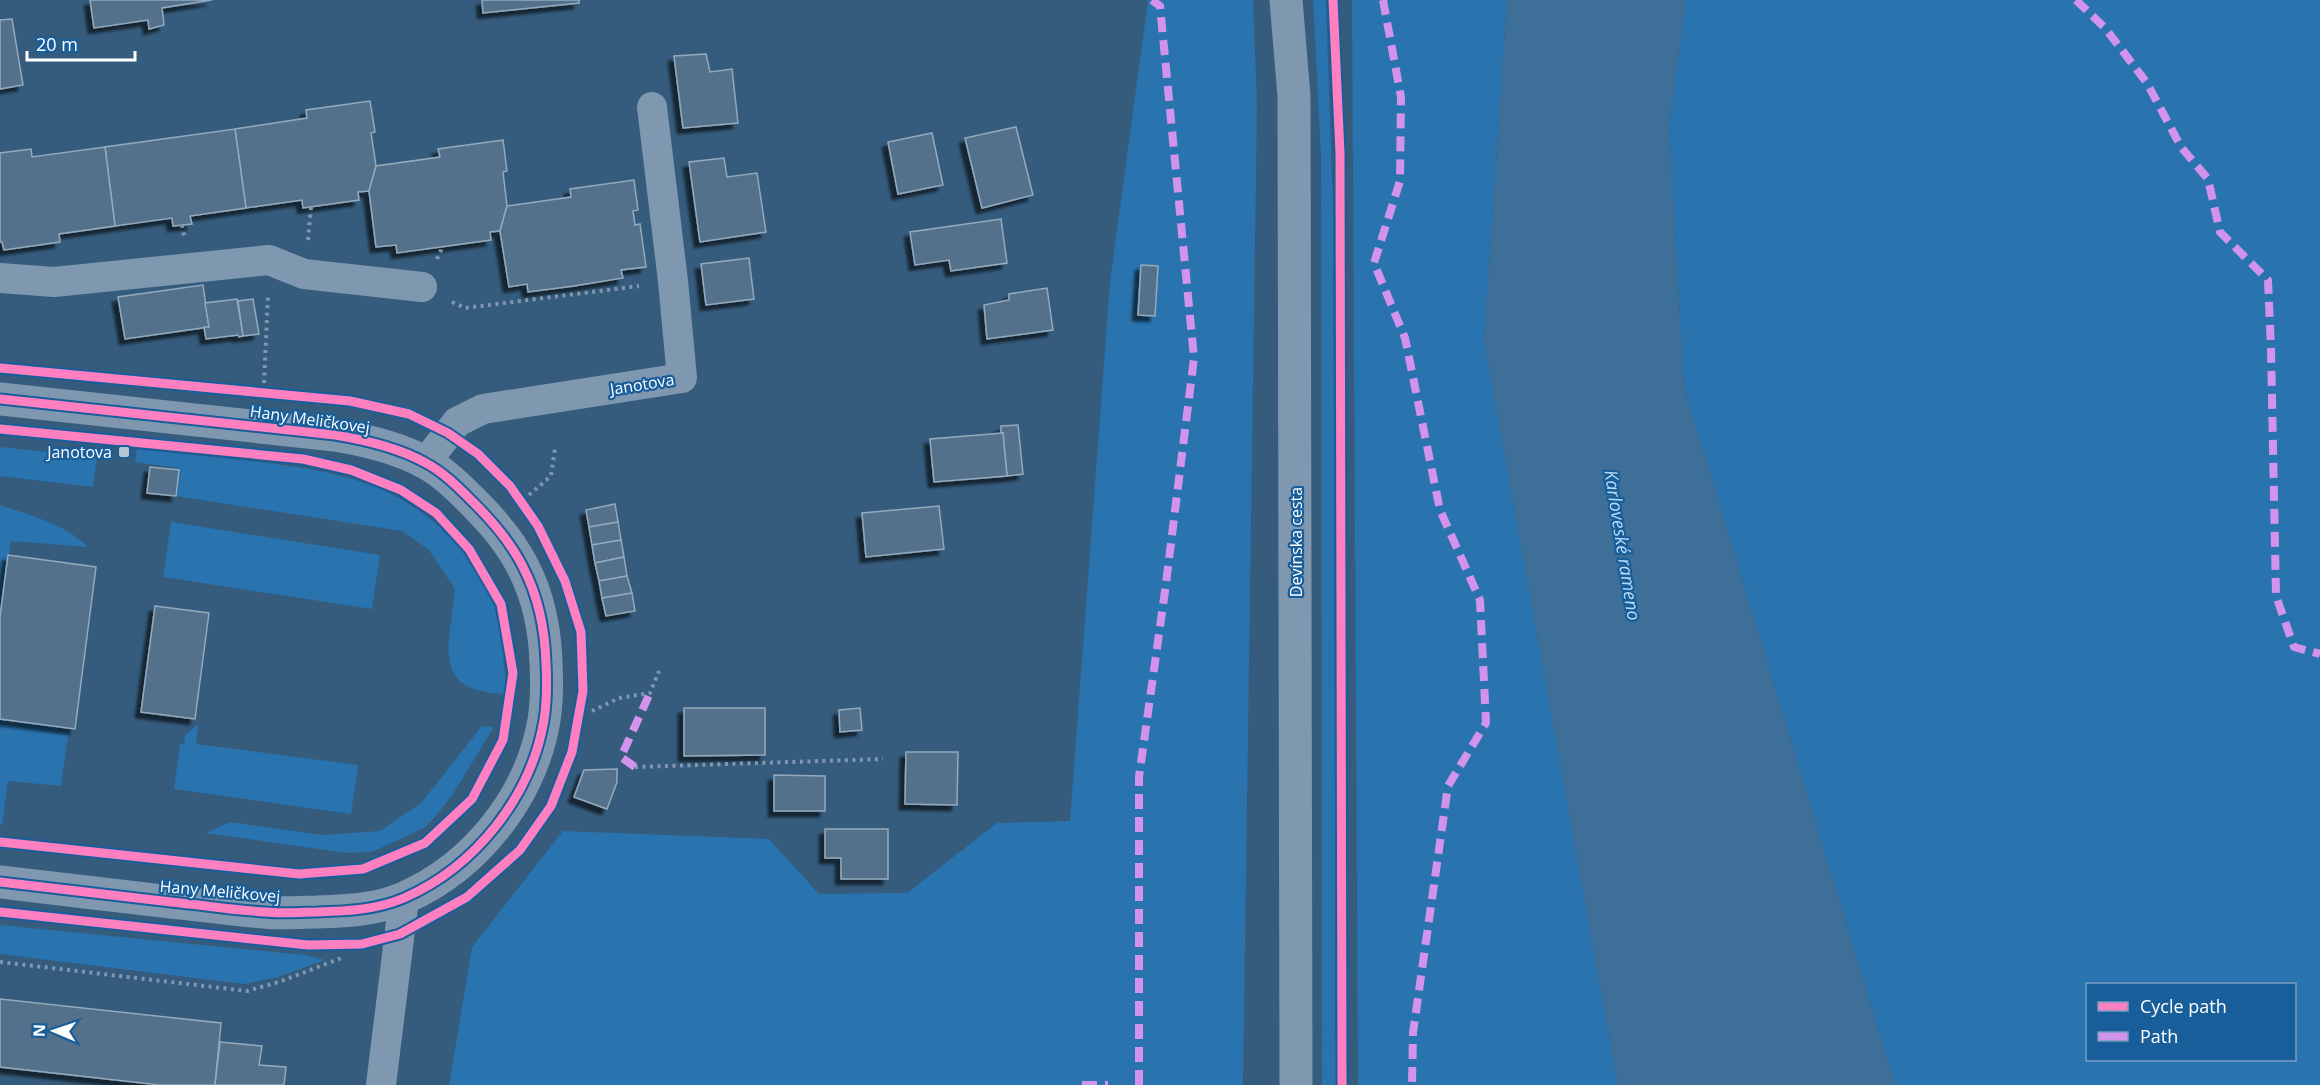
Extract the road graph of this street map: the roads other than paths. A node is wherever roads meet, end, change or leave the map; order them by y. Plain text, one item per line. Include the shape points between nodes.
1 (1286, 0) edge
2 (651, 107) dead end
3 (0, 278) edge
4 (422, 287) road end
5 (0, 399) edge
6 (426, 462) junction
7 (0, 882) edge
8 (404, 898) junction
9 (381, 1085) edge
10 (1296, 1085) edge

1 - 10 street, Devínska cesta via 1294,96
2 - 6 street, Janotova via 682,378 483,409 457,422
3 - 4 street via 54,282 269,260 304,274
5 - 6 street, Hany Meličkovej via 335,435 388,447
6 - 8 street, Hany Meličkovej via 496,525 525,570 538,604 544,637 546,703 529,768 496,826 466,861
7 - 8 street, Hany Meličkovej via 267,913 352,911
8 - 9 street

